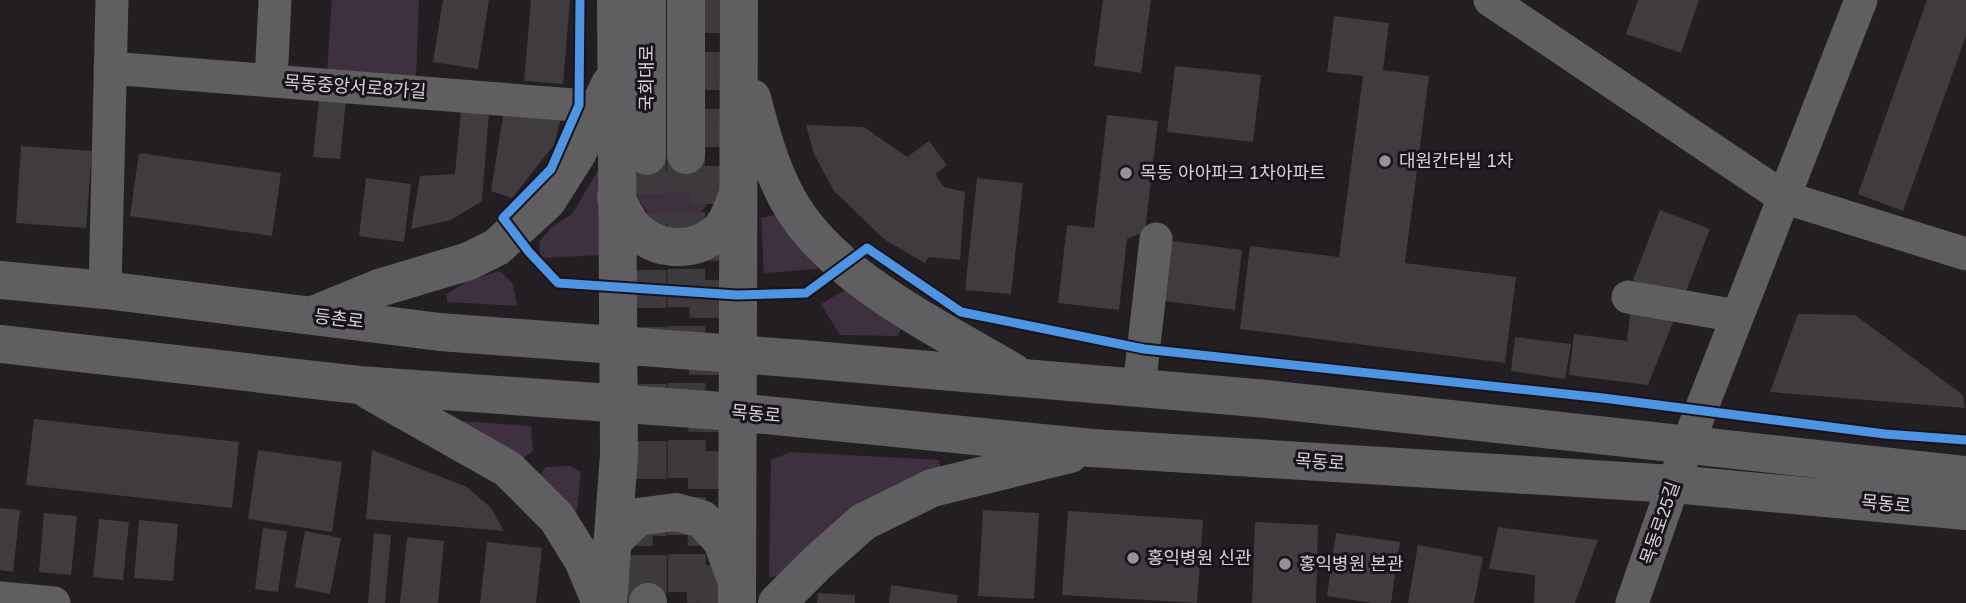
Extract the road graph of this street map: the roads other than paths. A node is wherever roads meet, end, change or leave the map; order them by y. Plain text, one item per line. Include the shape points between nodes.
1 (112, 0) edge
2 (275, 0) edge
3 (616, 0) edge
4 (648, 0) edge
5 (686, 0) edge
6 (739, 0) edge
7 (1861, 0) edge
8 (1492, 1) edge
9 (739, 47) junction
10 (110, 68) junction
11 (616, 72) junction
12 (271, 81) junction
13 (599, 107) junction
14 (686, 155) tunnel mouth
15 (647, 156) tunnel mouth
16 (739, 194) junction
17 (616, 197) junction
18 (1783, 197) junction
19 (1156, 239) dead end
20 (1966, 254) edge
21 (0, 280) edge
22 (105, 290) junction
23 (1628, 297) dead end
24 (310, 316) junction
25 (1737, 316) junction
26 (0, 344) edge
27 (618, 346) junction
28 (736, 354) junction
29 (1020, 377) junction
30 (359, 385) junction
31 (1139, 388) junction
32 (619, 405) junction
33 (736, 412) junction
34 (1688, 443) junction
35 (1092, 448) junction
36 (1966, 475) edge
37 (1673, 484) junction
38 (1966, 511) edge
39 (612, 542) junction
40 (737, 593) edge
41 (0, 598) edge
42 (54, 603) edge
43 (601, 603) edge
44 (608, 603) edge
45 (777, 603) edge
46 (1632, 603) edge

1 - 10 street
2 - 12 street
3 - 11 main road
4 - 15 main road, 국회대로
5 - 14 main road
6 - 9 main road
7 - 18 street, 목동로25길
8 - 18 street
9 - 16 main road
9 - 29 main road via 768,157 789,201 822,245 871,287
10 - 12 street, 목동중앙서로8가길
10 - 22 street
11 - 13 main road
11 - 17 main road
12 - 13 street, 목동중앙서로8가길
13 - 24 main road via 547,201 496,247 469,261 379,288
16 - 17 main road via 714,236 693,246 674,248 653,242 633,227
16 - 28 main road
17 - 27 main road
18 - 20 street
18 - 25 street, 목동로25길
19 - 31 street
21 - 22 main road, 등촌로
22 - 24 main road, 등촌로
23 - 25 street
24 - 27 main road, 등촌로
25 - 34 street, 목동로25길
26 - 30 main road
27 - 28 main road, 등촌로
27 - 32 main road
28 - 29 main road
28 - 33 main road
29 - 31 main road
30 - 32 main road
30 - 43 main road via 508,469 557,518 583,560
31 - 34 main road
32 - 33 main road, 목동로
32 - 39 main road
33 - 35 main road, 목동로
33 - 40 main road
34 - 36 main road
34 - 37 street, 목동로25길
35 - 37 main road, 목동로
35 - 45 main road via 932,488 863,522
37 - 38 main road, 목동로
37 - 46 street, 목동로25길
39 - 40 main road via 637,517 676,512 702,519 722,541
39 - 44 main road
41 - 42 street

